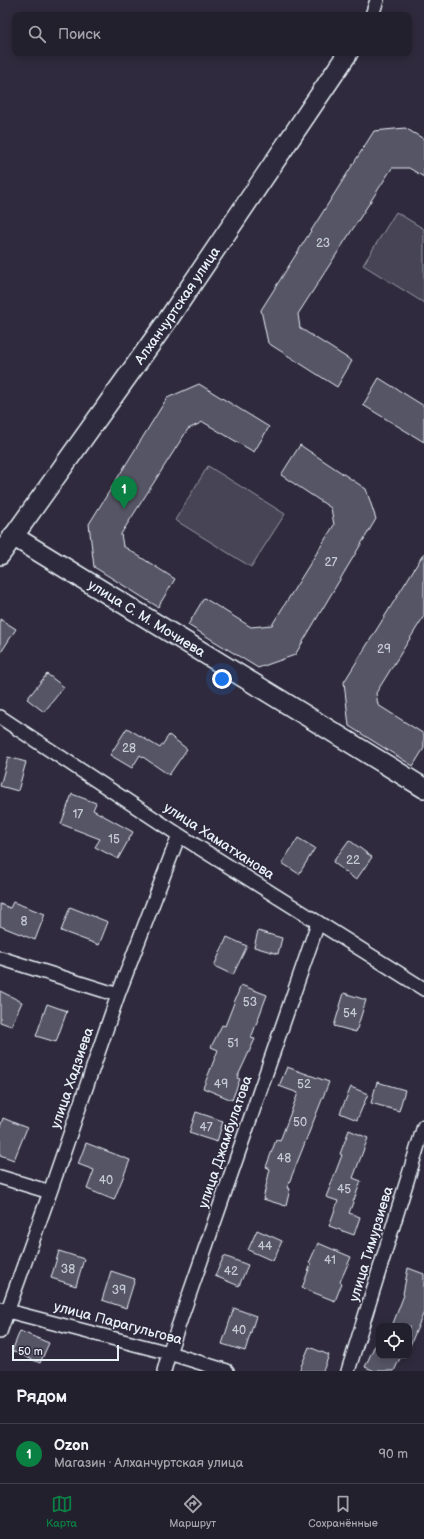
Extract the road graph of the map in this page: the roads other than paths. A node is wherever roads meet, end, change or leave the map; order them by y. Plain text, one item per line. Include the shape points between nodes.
1 (377, 0) edge
2 (373, 12) edge
3 (346, 56) edge
4 (13, 536) junction
5 (0, 555) edge
6 (0, 717) edge
7 (424, 788) edge
8 (179, 835) junction
9 (318, 924) junction
10 (0, 958) edge
11 (424, 989) edge
12 (118, 995) junction
13 (424, 1126) edge
14 (0, 1177) edge
15 (50, 1192) junction
16 (4, 1310) edge
17 (0, 1332) edge
18 (169, 1353) junction
19 (164, 1371) edge
20 (227, 1371) edge
21 (348, 1371) edge

1 - 2 street
3 - 4 street, Алханчуртская улица via 167,321
4 - 5 street, Алханчуртская улица
4 - 7 street, улица С. М. Мочиева
6 - 8 street, улица Хаматханова
8 - 9 street, улица Хаматханова
8 - 12 street, улица Хадзиева
9 - 11 street, улица Хаматханова
9 - 18 street, улица Джамбулатова
10 - 12 street
12 - 15 street, улица Хадзиева
13 - 21 street, улица Тимурзиева
14 - 15 street
15 - 16 street, улица Хадзиева
16 - 17 street, улица Хадзиева
16 - 18 street, улица Парагульгова
18 - 19 street, улица Джамбулатова
18 - 20 street, улица Парагульгова

